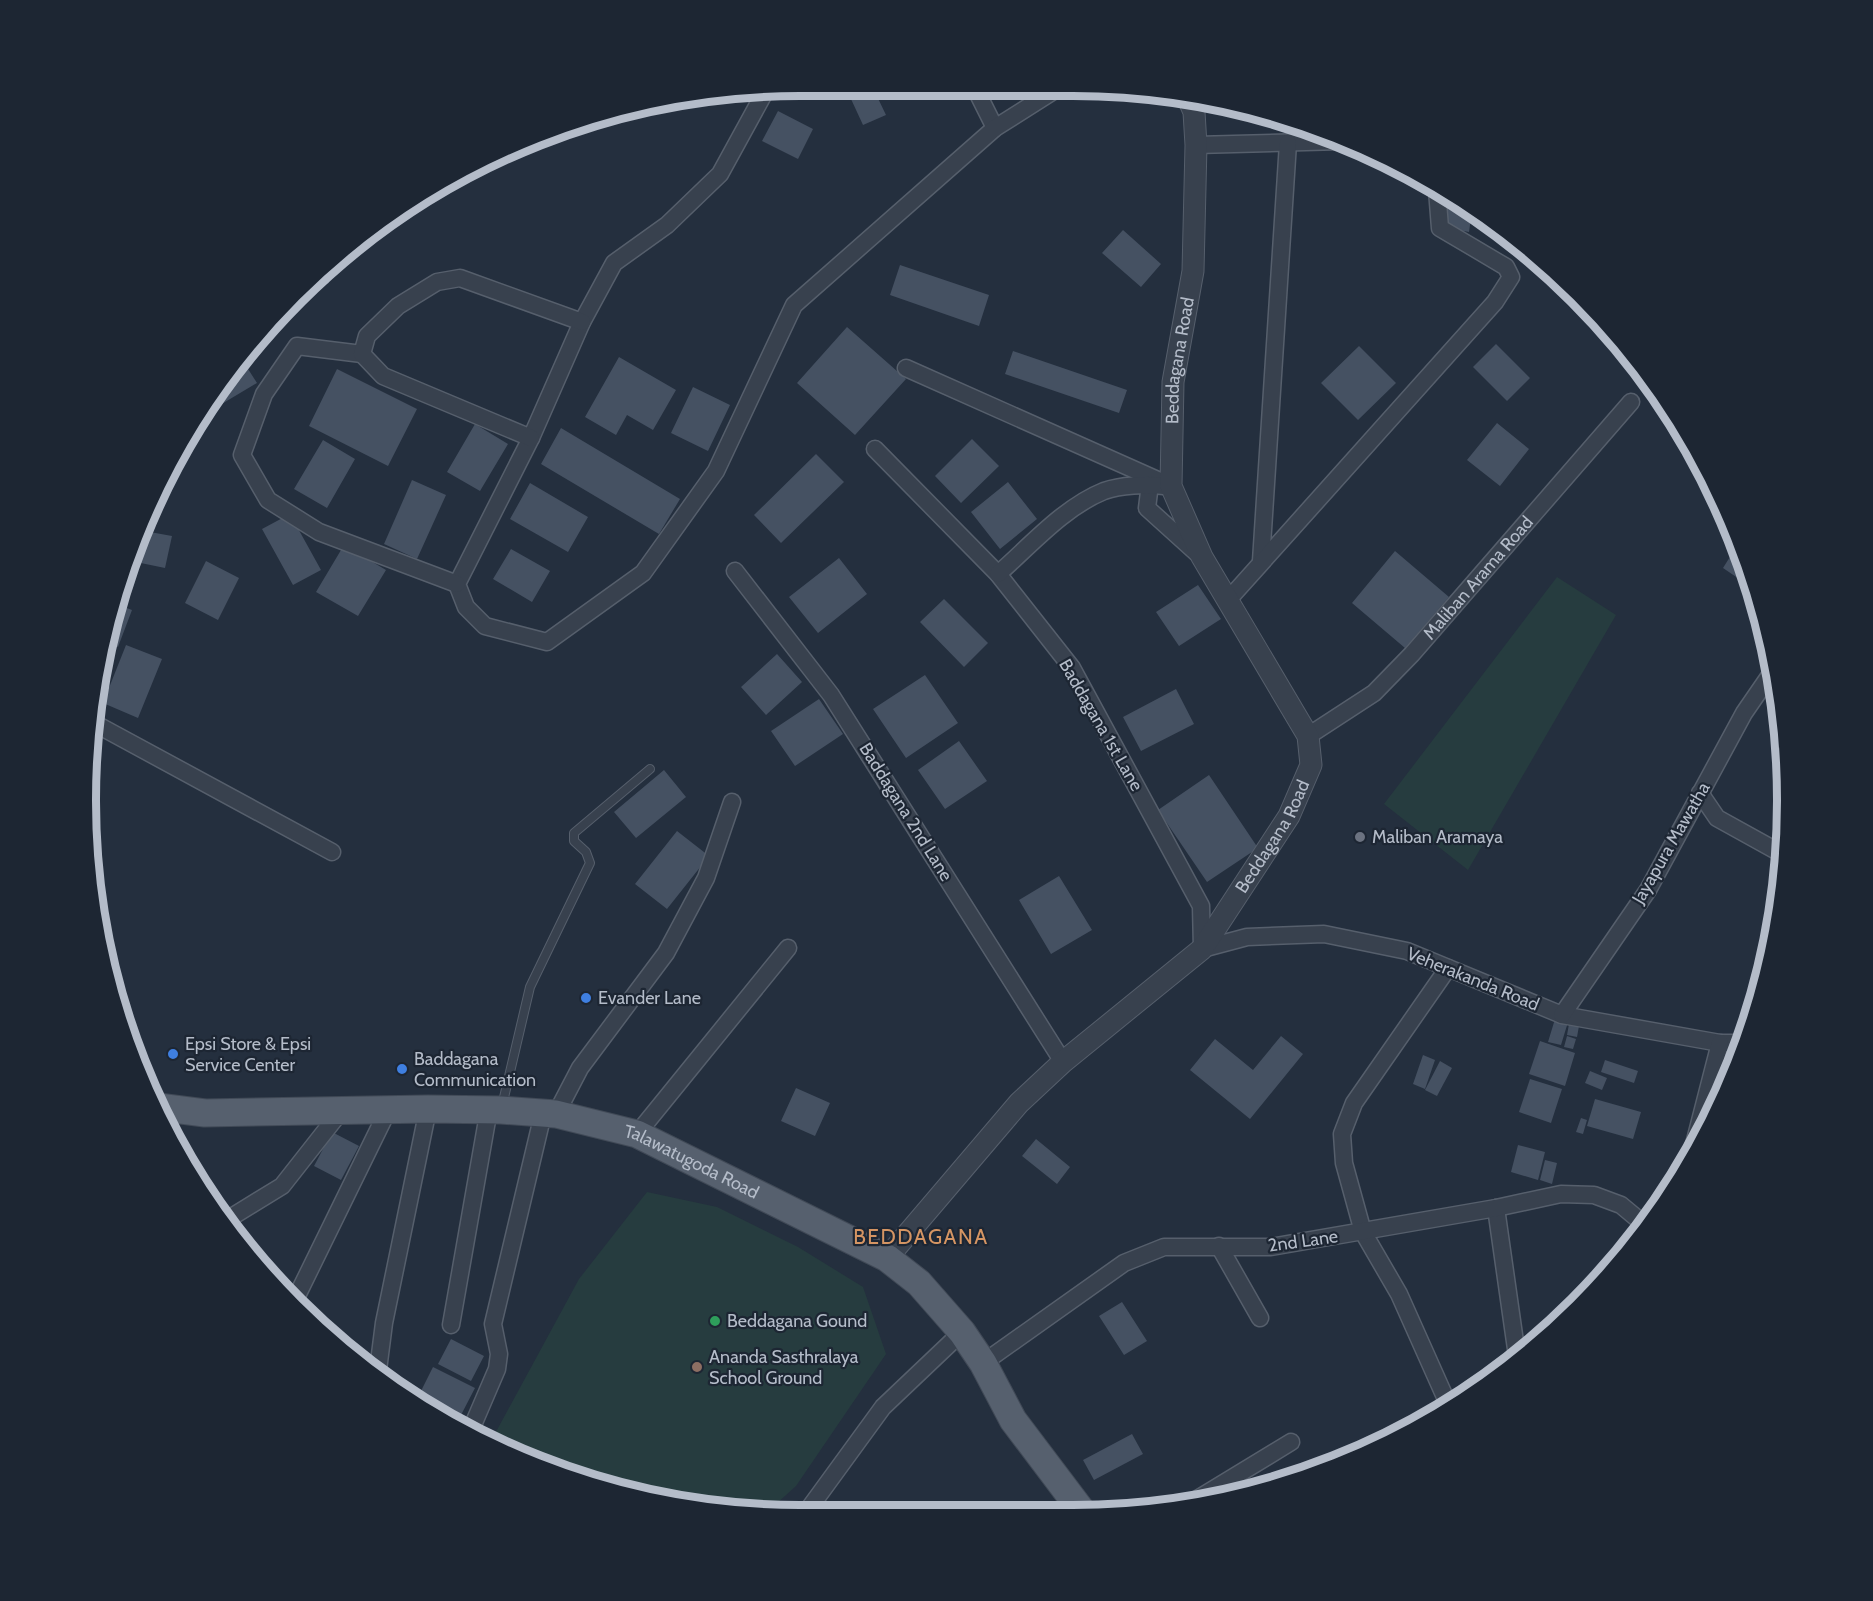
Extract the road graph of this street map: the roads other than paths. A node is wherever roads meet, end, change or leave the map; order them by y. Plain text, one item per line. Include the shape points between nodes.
1 (979, 96) edge
2 (1046, 96) edge
3 (762, 98) edge
4 (1192, 107) edge
5 (995, 128) junction
6 (1321, 142) edge
7 (1288, 143) junction
8 (1196, 145) junction
9 (1438, 198) edge
10 (582, 322) junction
11 (362, 354) junction
12 (906, 368) dead end
13 (1631, 402) dead end
14 (531, 438) junction
15 (875, 449) dead end
16 (1150, 484) junction
17 (1171, 486) junction
18 (1202, 557) junction
19 (1261, 561) junction
20 (735, 572) dead end
21 (998, 574) junction
22 (457, 584) junction
23 (1228, 600) junction
24 (1766, 680) edge
25 (100, 727) edge
26 (1308, 736) junction
27 (650, 769) dead end
28 (1700, 793) junction
29 (732, 802) dead end
30 (1775, 850) edge
31 (332, 852) dead end
32 (788, 948) dead end
33 (1202, 949) junction
34 (1448, 968) junction
35 (1562, 1015) junction
36 (1734, 1042) edge
37 (1720, 1043) junction
38 (1063, 1062) junction
39 (167, 1108) edge
40 (428, 1109) junction
41 (495, 1109) junction
42 (388, 1110) junction
43 (340, 1111) junction
44 (550, 1114) junction
45 (1701, 1119) edge
46 (637, 1134) junction
47 (1496, 1208) junction
48 (233, 1216) edge
49 (1638, 1219) edge
50 (1363, 1232) junction
51 (1219, 1246) junction
52 (887, 1258) junction
53 (298, 1294) edge
54 (1260, 1318) dead end
55 (451, 1325) dead end
56 (962, 1332) junction
57 (1516, 1347) edge
58 (983, 1363) junction
59 (379, 1364) edge
60 (1445, 1398) edge
61 (473, 1424) edge
62 (1291, 1442) dead end
63 (1211, 1491) edge
64 (812, 1505) edge
65 (1077, 1505) edge

1 - 5 street
2 - 5 street
3 - 10 street via 720,174 667,225 614,263
4 - 8 street
5 - 22 street via 794,305 716,471 643,573 547,642 485,626 465,607
6 - 7 street
7 - 8 street
7 - 19 street
8 - 17 street, Beddagana Road via 1193,272 1173,382
9 - 19 street via 1440,228 1506,267 1511,277 1495,302
10 - 11 street via 460,278 437,282 398,306 367,336
10 - 14 street
11 - 14 street via 383,376
11 - 22 street via 297,346 264,394 242,455 268,500 319,532
12 - 17 street
13 - 26 street, Maliban Arama Road via 1413,654 1374,693
14 - 22 street
15 - 21 street, Baddagana 1st Lane
16 - 17 street
16 - 18 street via 1148,508
16 - 21 street via 1105,491 1065,514
17 - 18 street, Beddagana Road
18 - 23 street, Beddagana Road
19 - 23 street
20 - 38 street, Baddagana 2nd Lane via 831,695
21 - 33 street, Baddagana 1st Lane via 1071,668 1201,906
23 - 26 street, Beddagana Road
24 - 28 street, Jayapura Mawatha
25 - 31 street
26 - 33 street, Beddagana Road via 1311,765 1289,816
27 - 41 lane via 574,832 574,841 586,852 590,863 530,987
28 - 30 street via 1717,818
28 - 35 street, Jayapura Mawatha via 1648,890
29 - 44 street via 706,878 666,953
32 - 46 street
33 - 34 street, Veherakanda Road via 1247,937 1324,934 1407,951
33 - 38 street, Beddagana Road
34 - 35 street, Veherakanda Road
34 - 50 street via 1347,1118 1342,1134 1344,1164
35 - 37 street, Veherakanda Road
36 - 37 street, Veherakanda Road
37 - 45 street
38 - 52 street, Beddagana Road via 1019,1103
39 - 43 main road, Talawatugoda Road via 205,1113
40 - 41 main road, Talawatugoda Road
40 - 42 main road, Talawatugoda Road
40 - 59 street
41 - 44 main road, Talawatugoda Road
41 - 55 street
42 - 43 main road, Talawatugoda Road
42 - 53 street
43 - 48 street via 282,1186
44 - 46 main road, Talawatugoda Road
44 - 61 street via 493,1324 499,1354 497,1369
46 - 52 main road, Talawatugoda Road
47 - 49 street, 2nd Lane via 1561,1194 1594,1195 1621,1205
47 - 50 street, 2nd Lane
47 - 57 street
50 - 51 street, 2nd Lane via 1271,1247
50 - 60 street via 1399,1294
51 - 54 street
51 - 58 street, 2nd Lane via 1164,1247 1124,1263
52 - 56 main road, Talawatugoda Road via 920,1283
56 - 58 main road, Talawatugoda Road
56 - 64 street via 883,1407
58 - 65 main road, Talawatugoda Road via 1013,1419
62 - 63 street

